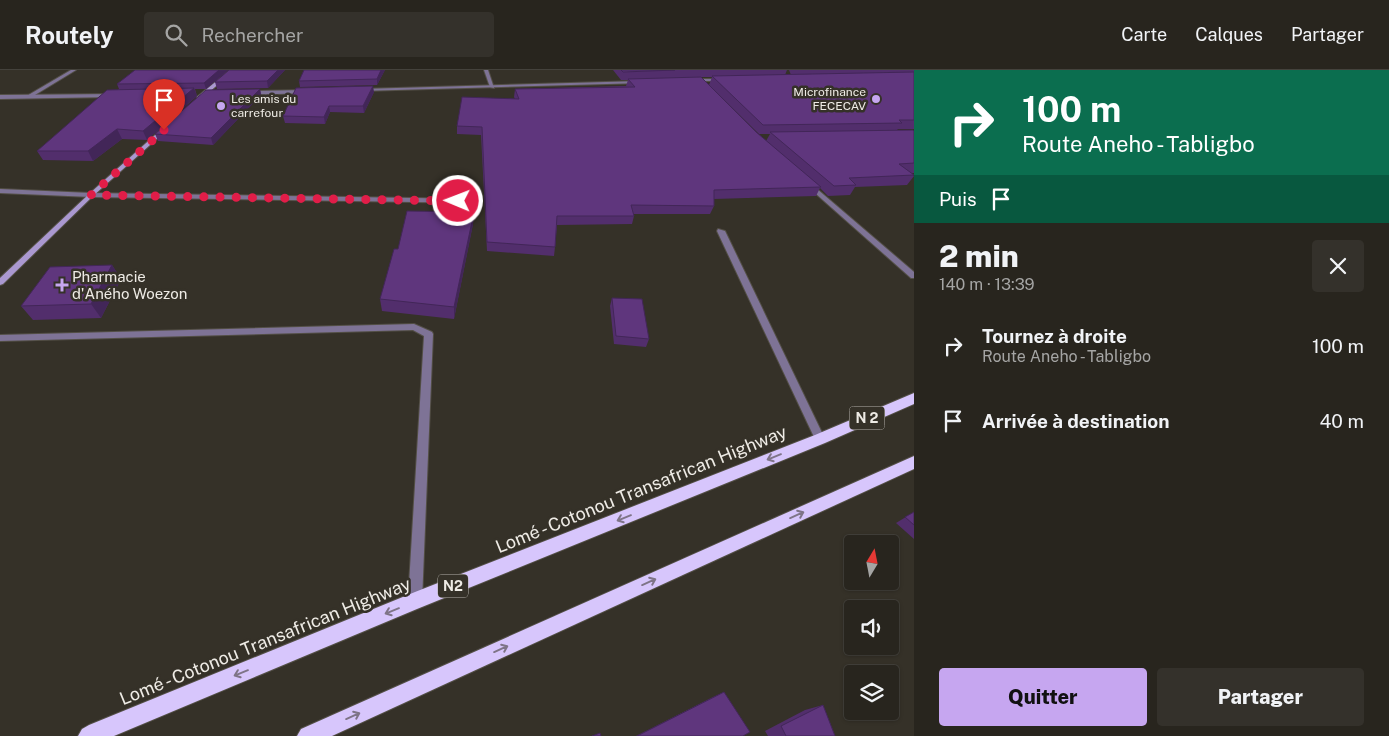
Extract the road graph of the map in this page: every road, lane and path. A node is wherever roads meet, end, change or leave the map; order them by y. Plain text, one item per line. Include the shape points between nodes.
1 (74, 70) edge
2 (233, 70) edge
3 (486, 70) edge
4 (689, 80) edge
5 (699, 80) junction
6 (726, 80) edge
7 (650, 82) edge
8 (705, 86) edge
9 (492, 87) junction
10 (353, 90) edge
11 (313, 91) edge
12 (243, 93) edge
13 (204, 94) junction
14 (214, 94) edge
15 (125, 95) edge
16 (28, 96) junction
17 (0, 97) edge
18 (195, 97) edge
19 (175, 120) edge
20 (801, 177) edge
21 (0, 191) edge
22 (91, 195) junction
23 (476, 201) dead end
24 (721, 231) dead end
25 (914, 276) edge
26 (0, 282) edge
27 (0, 338) edge
28 (914, 398) edge
29 (820, 439) junction
30 (914, 462) edge
31 (415, 601) junction
32 (89, 736) edge
33 (308, 736) edge

1 - 16 street
2 - 13 main road
3 - 9 street
4 - 5 street
5 - 6 street
5 - 8 street
7 - 9 street
9 - 10 street
11 - 12 street
13 - 14 street
13 - 18 main road
15 - 16 street
16 - 17 street
19 - 22 main road
20 - 25 street
21 - 22 street
22 - 23 street
22 - 26 main road
24 - 29 street
27 - 31 street via 423,329 429,334
28 - 29 highway, N 2
29 -> 31 highway, Lomé - Cotonou Transafrican Highway / N2
33 -> 30 highway
31 -> 32 highway, Lomé - Cotonou Transafrican Highway / N2

